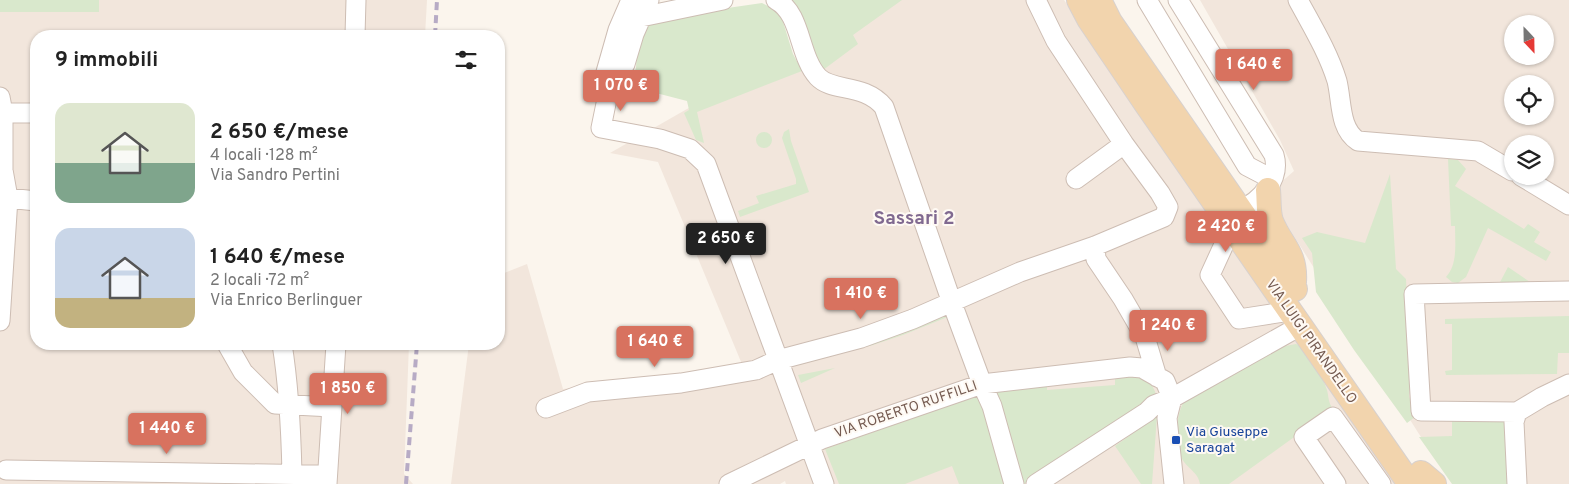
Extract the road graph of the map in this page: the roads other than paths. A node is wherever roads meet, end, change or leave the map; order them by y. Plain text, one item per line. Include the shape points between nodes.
1 (356, 0) edge
2 (631, 0) edge
3 (723, 0) edge
4 (776, 0) edge
5 (1036, 0) edge
6 (1079, 0) edge
7 (1099, 0) edge
8 (1146, 0) edge
9 (1178, 0) edge
10 (1298, 0) edge
11 (645, 8) edge
12 (355, 30) edge
13 (604, 78) junction
14 (1, 105) edge
15 (30, 112) edge
16 (1124, 144) junction
17 (1504, 166) edge
18 (1, 170) edge
19 (1076, 179) dead end
20 (1270, 185) junction
21 (1538, 185) edge
22 (8, 198) junction
23 (30, 200) edge
24 (1568, 201) edge
25 (1236, 219) junction
26 (1095, 246) junction
27 (1292, 286) junction
28 (1569, 291) edge
29 (952, 303) junction
30 (1295, 319) junction
31 (0, 321) edge
32 (1146, 337) junction
33 (230, 350) edge
34 (283, 350) edge
35 (336, 350) edge
36 (778, 360) junction
37 (1130, 368) junction
38 (1157, 377) junction
39 (982, 384) junction
40 (1569, 384) edge
41 (1172, 398) junction
42 (289, 406) junction
43 (332, 407) junction
44 (546, 408) dead end
45 (1517, 412) junction
46 (809, 446) junction
47 (5, 471) edge
48 (292, 474) junction
49 (327, 479) edge
50 (1423, 481) edge
51 (729, 484) edge
52 (824, 484) edge
53 (1014, 484) edge
54 (1036, 484) edge
55 (1174, 484) edge
56 (1336, 484) edge
57 (1380, 484) edge
58 (1517, 484) edge

1 - 12 street
2 - 13 street
3 - 11 street
4 - 29 street via 791,15 807,61 819,78 864,92 884,107
5 - 16 street via 1056,41
6 - 25 main road, VIA LUIGI PIRANDELLO via 1094,27
7 - 25 main road, VIA LUIGI PIRANDELLO
8 - 20 street via 1247,166
9 - 20 street via 1274,155 1277,163
10 - 17 street via 1334,72 1350,136 1358,141 1478,151
11 - 13 street via 625,64
13 - 36 street via 601,128 660,139 690,149 706,164
14 - 15 street
14 - 18 street
16 - 19 street
16 - 26 street via 1168,207 1164,217
18 - 22 street
20 - 25 street
20 - 27 main road via 1270,218 1294,265
21 - 24 street
22 - 23 street
22 - 31 street
25 - 27 main road, VIA LUIGI PIRANDELLO
25 - 30 main road, VIA LUIGI PIRANDELLO
25 - 30 street via 1210,275 1239,319
26 - 29 street via 1020,272
26 - 32 street via 1096,259
27 - 50 main road, VIA LUIGI PIRANDELLO
28 - 45 street via 1414,294 1421,411
29 - 36 street via 861,338
29 - 39 street
30 - 41 street
30 - 50 main road, VIA LUIGI PIRANDELLO
32 - 37 street via 1138,360
32 - 38 street
33 - 42 street via 243,372 262,392 275,404
34 - 42 street
35 - 43 street
36 - 44 street via 756,370 714,378 588,392
36 - 46 street
37 - 38 street, VIA ROBERTO RUFFILLI via 1142,368
37 - 39 street, VIA ROBERTO RUFFILLI
38 - 41 street via 1165,382
39 - 46 street, VIA ROBERTO RUFFILLI
39 - 53 street via 992,406
40 - 45 street
41 - 54 street via 1154,405
41 - 55 street via 1168,418
42 - 43 street
42 - 48 street
43 - 49 street
45 - 58 street via 1514,422
46 - 51 street, VIA ROBERTO RUFFILLI
46 - 52 street
47 - 48 street
48 - 49 street
56 - 57 street via 1304,437 1333,417

